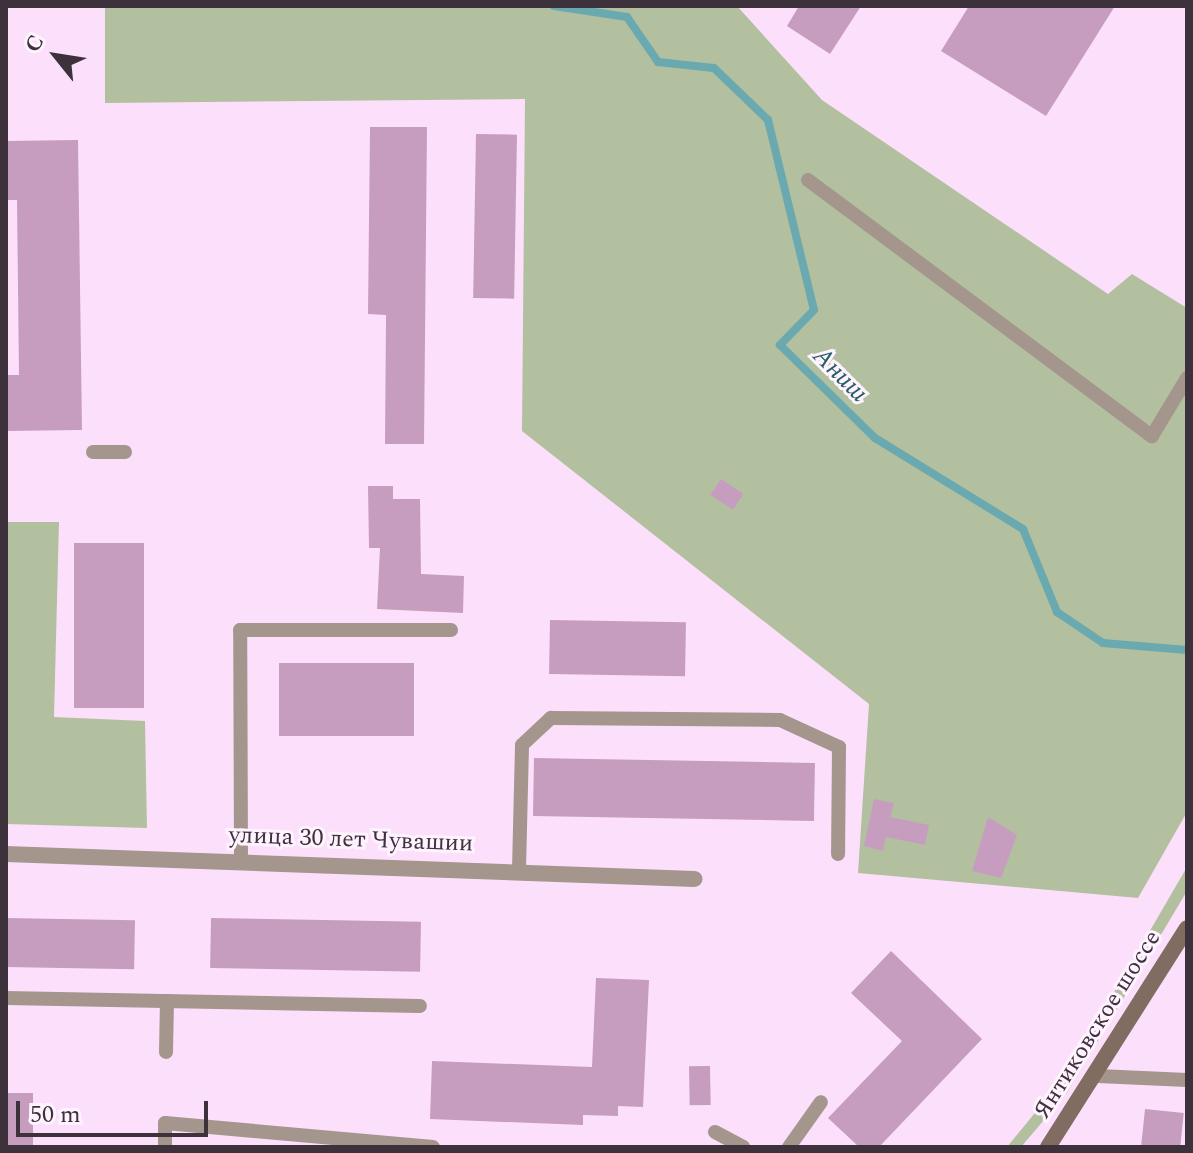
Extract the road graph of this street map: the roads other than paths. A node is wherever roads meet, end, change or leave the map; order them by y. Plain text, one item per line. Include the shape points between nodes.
1 (808, 180) dead end
2 (1187, 378) edge
3 (93, 452) dead end
4 (125, 452) dead end
5 (451, 630) dead end
6 (6, 854) edge
7 (838, 854) dead end
8 (241, 860) junction
9 (519, 869) junction
10 (695, 879) dead end
11 (1187, 928) edge
12 (6, 998) edge
13 (167, 1001) junction
14 (420, 1006) dead end
15 (166, 1052) dead end
16 (1098, 1076) junction
17 (1187, 1080) edge
18 (821, 1102) dead end
19 (715, 1132) dead end
20 (165, 1147) edge
21 (433, 1147) edge
22 (743, 1147) edge
23 (789, 1147) edge
24 (1048, 1147) edge

1 - 2 lane via 1152,436
3 - 4 lane
5 - 8 lane via 240,630
6 - 8 street, улица 30 лет Чувашии
7 - 9 lane via 839,747 780,720 551,718 522,745
8 - 9 street, улица 30 лет Чувашии
9 - 10 street, улица 30 лет Чувашии
11 - 16 main road, Янтиковское шоссе
12 - 13 lane
13 - 14 lane
13 - 15 lane
16 - 17 lane
16 - 24 main road, Янтиковское шоссе
18 - 23 lane
19 - 22 lane
20 - 21 lane via 165,1123

